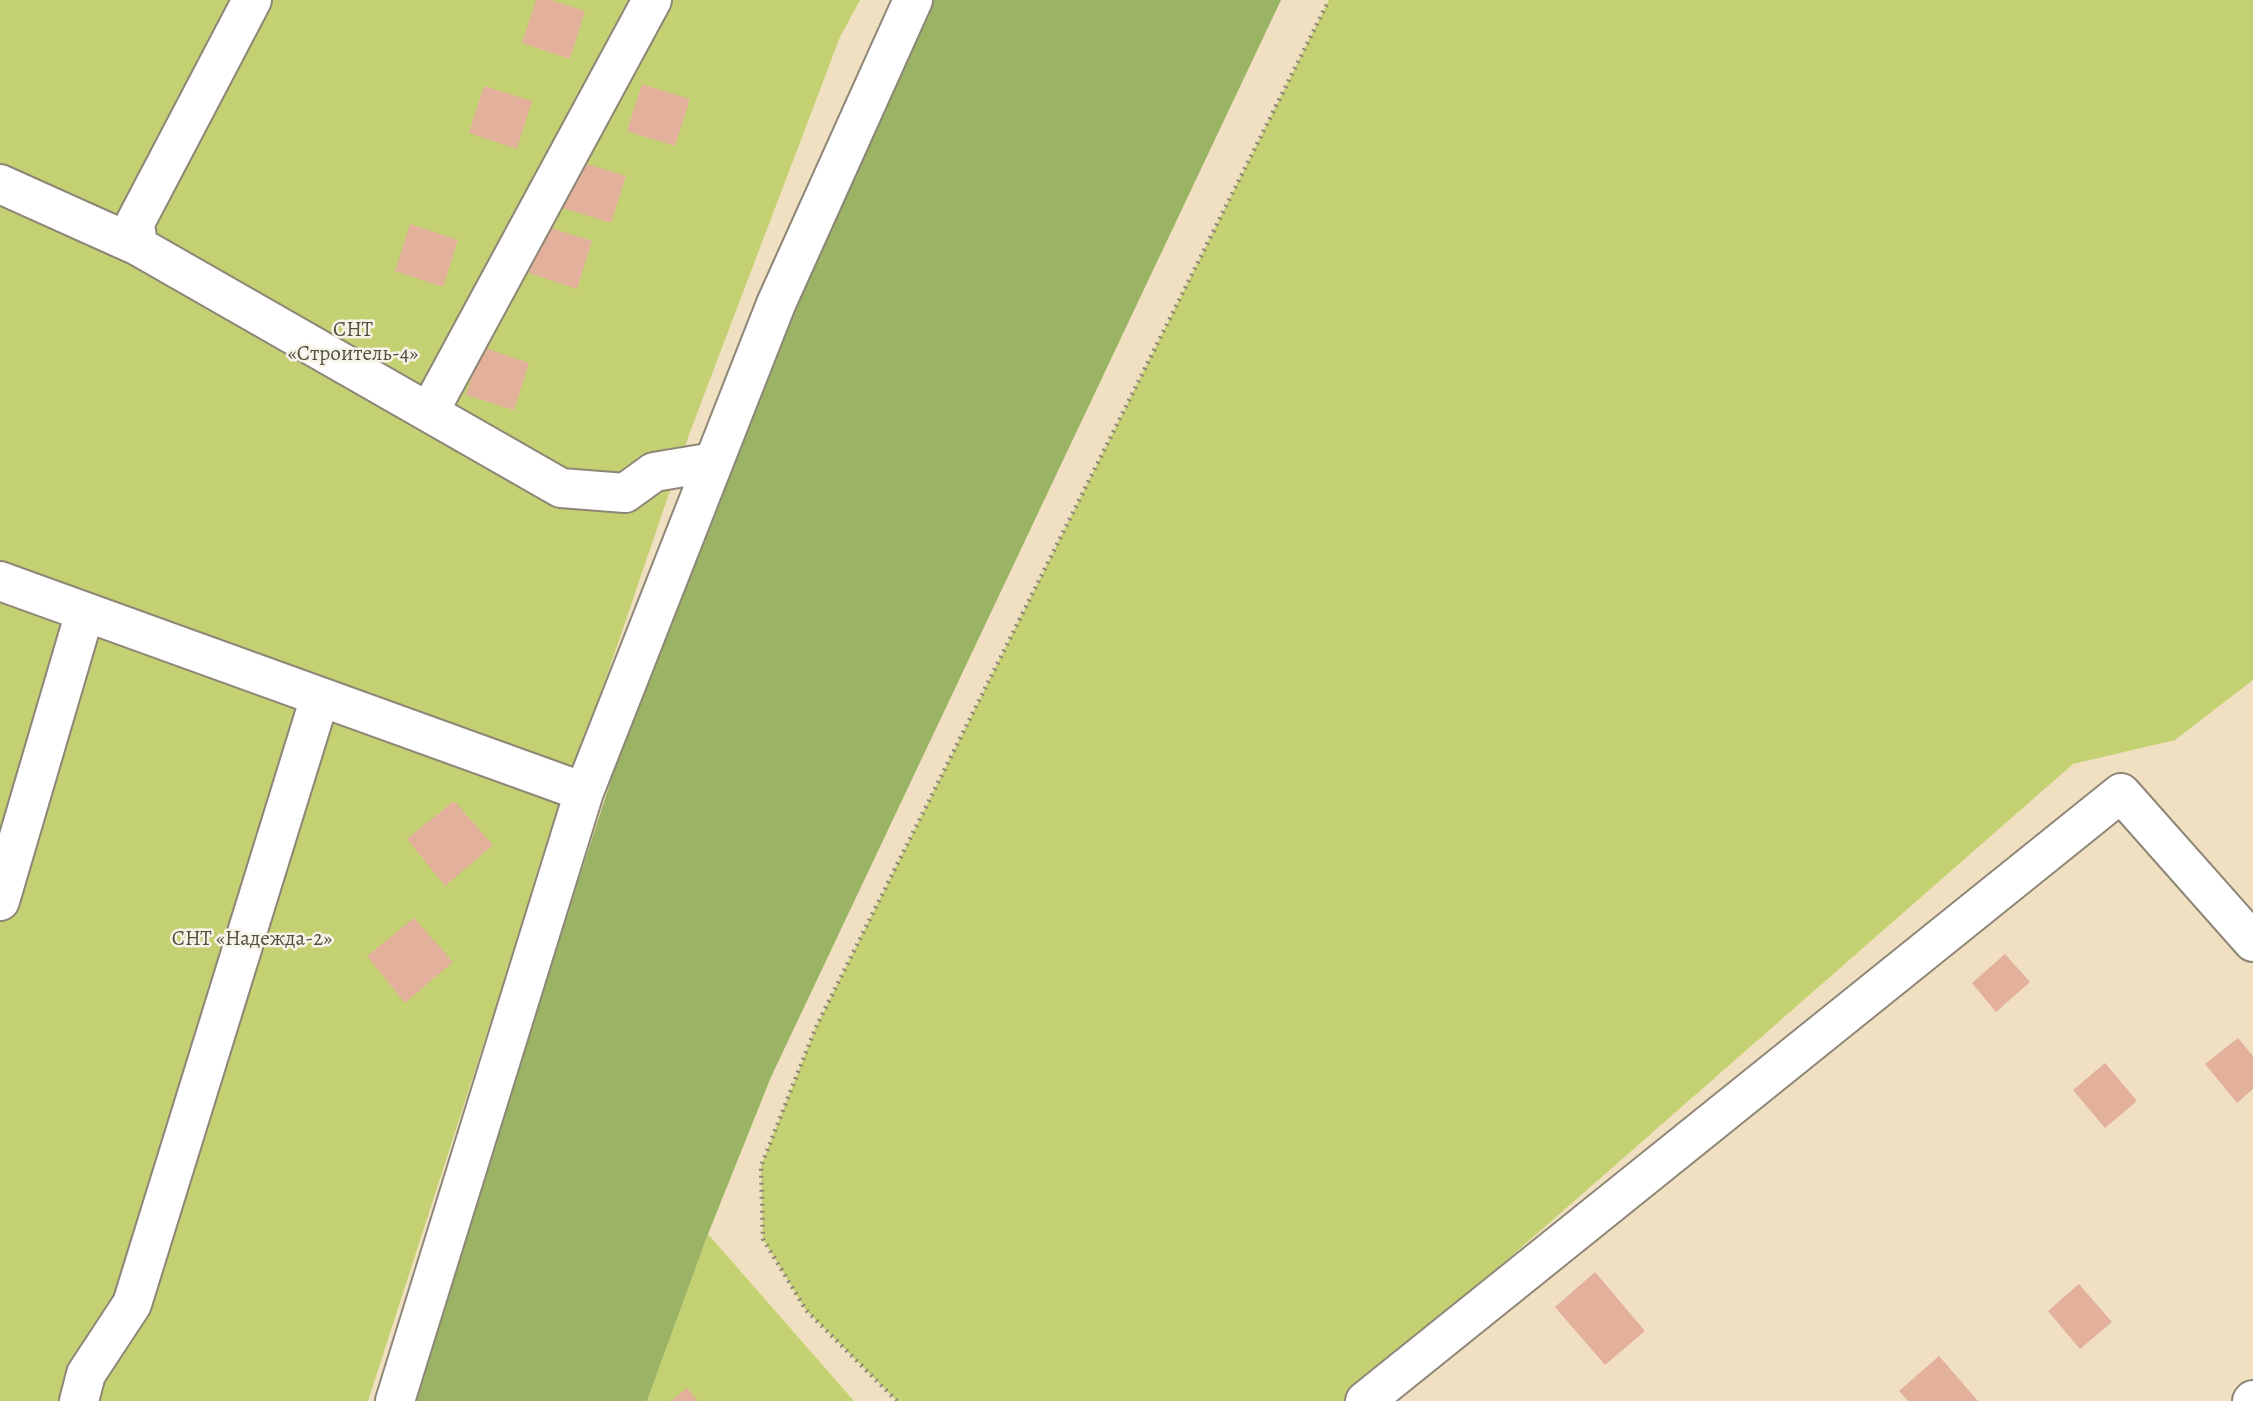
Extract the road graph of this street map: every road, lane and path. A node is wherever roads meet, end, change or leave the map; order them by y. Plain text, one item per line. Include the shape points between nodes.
1 (252, 0) edge
2 (652, 0) edge
3 (913, 0) edge
4 (1329, 0) edge
5 (0, 184) edge
6 (138, 247) junction
7 (429, 412) junction
8 (713, 462) junction
9 (0, 581) edge
10 (85, 612) junction
11 (320, 697) junction
12 (584, 792) junction
13 (0, 901) edge
14 (2253, 942) edge
15 (79, 1401) edge
16 (395, 1401) edge
17 (897, 1401) edge
18 (1365, 1401) edge

1 - 6 lane via 135,223
2 - 7 lane
3 - 8 lane via 776,304
4 - 17 path via 816,1027 761,1167 763,1239 806,1310
5 - 6 lane
6 - 7 lane
7 - 8 lane via 561,488 625,493 654,471
8 - 12 lane
9 - 10 lane
10 - 11 lane
10 - 13 lane
11 - 12 lane
11 - 15 lane via 132,1304 86,1374
12 - 16 lane
14 - 18 lane via 2121,793

